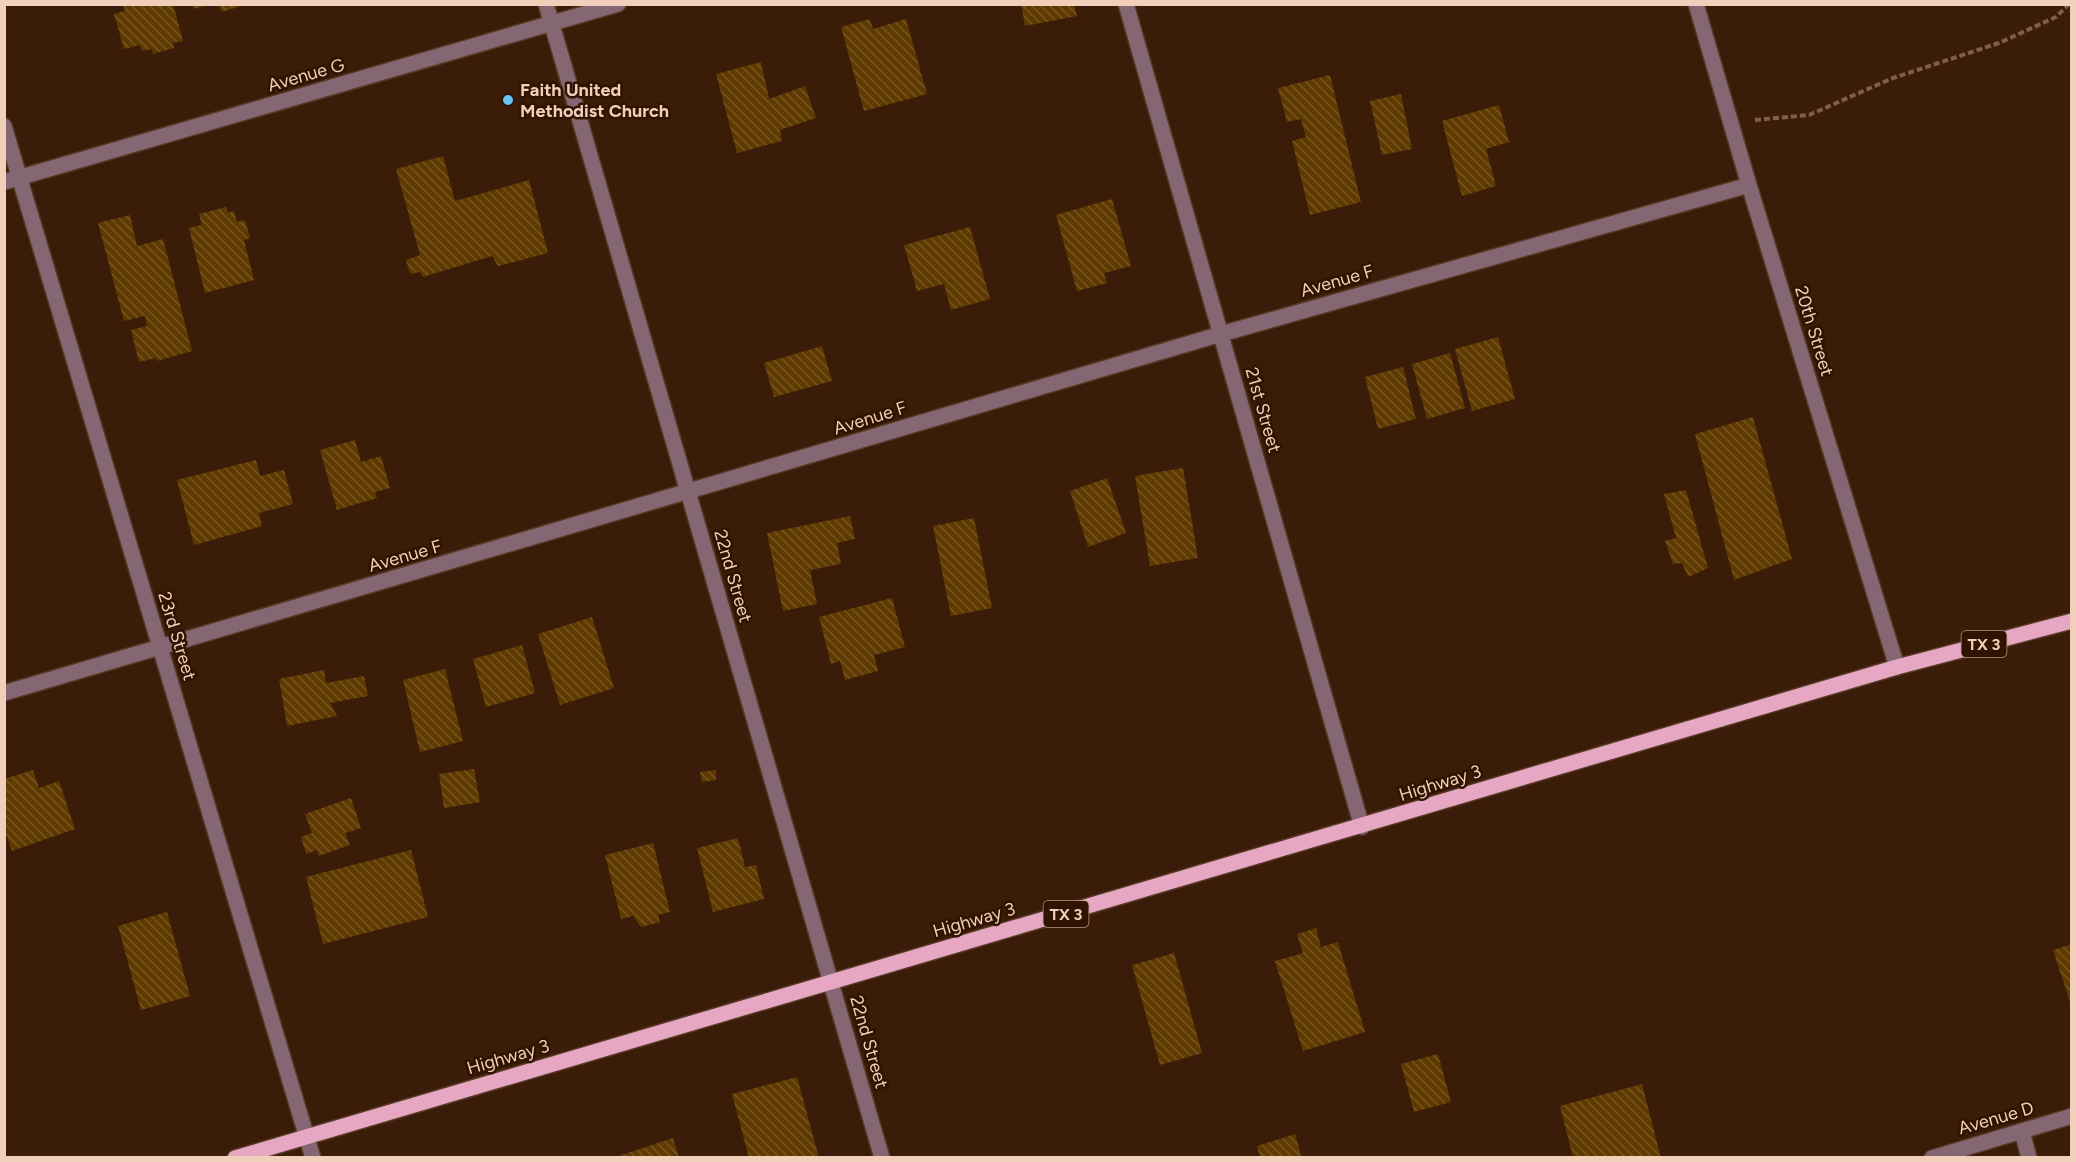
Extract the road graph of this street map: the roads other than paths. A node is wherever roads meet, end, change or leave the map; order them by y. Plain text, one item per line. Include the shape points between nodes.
1 (546, 4) edge
2 (618, 4) edge
3 (1126, 4) edge
4 (1696, 4) edge
5 (552, 24) junction
6 (4, 126) edge
7 (20, 178) junction
8 (4, 182) edge
9 (1749, 185) junction
10 (1221, 334) junction
11 (688, 493) junction
12 (2072, 621) edge
13 (160, 648) junction
14 (1897, 667) junction
15 (4, 693) edge
16 (1362, 827) junction
17 (831, 983) junction
18 (2072, 1116) edge
19 (2022, 1131) junction
20 (307, 1136) junction
21 (235, 1158) edge
22 (313, 1158) edge
23 (882, 1158) edge
24 (1932, 1158) edge
25 (2029, 1158) edge

1 - 5 street, 22nd Street
2 - 5 street, Avenue G
3 - 10 street, 21st Street
4 - 9 street, 20th Street
5 - 7 street, Avenue G
5 - 11 street, 22nd Street
6 - 7 street, 23rd Street
7 - 8 street, Avenue G
7 - 13 street, 23rd Street
9 - 10 street, Avenue F
9 - 14 street, 20th Street
10 - 11 street, Avenue F
10 - 16 street, 21st Street
11 - 13 street, Avenue F
11 - 17 street, 22nd Street
12 - 14 main road, TX 3
13 - 15 street, Avenue F
13 - 20 street, 23rd Street
14 - 16 main road, Highway 3 / TX 3
16 - 17 main road, Highway 3 / TX 3
17 - 20 main road, Highway 3 / TX 3
17 - 23 street, 22nd Street
18 - 19 street, Avenue D
19 - 24 street, Avenue D
19 - 25 street
20 - 21 main road, Highway 3 / TX 3
20 - 22 street, 23rd Street

